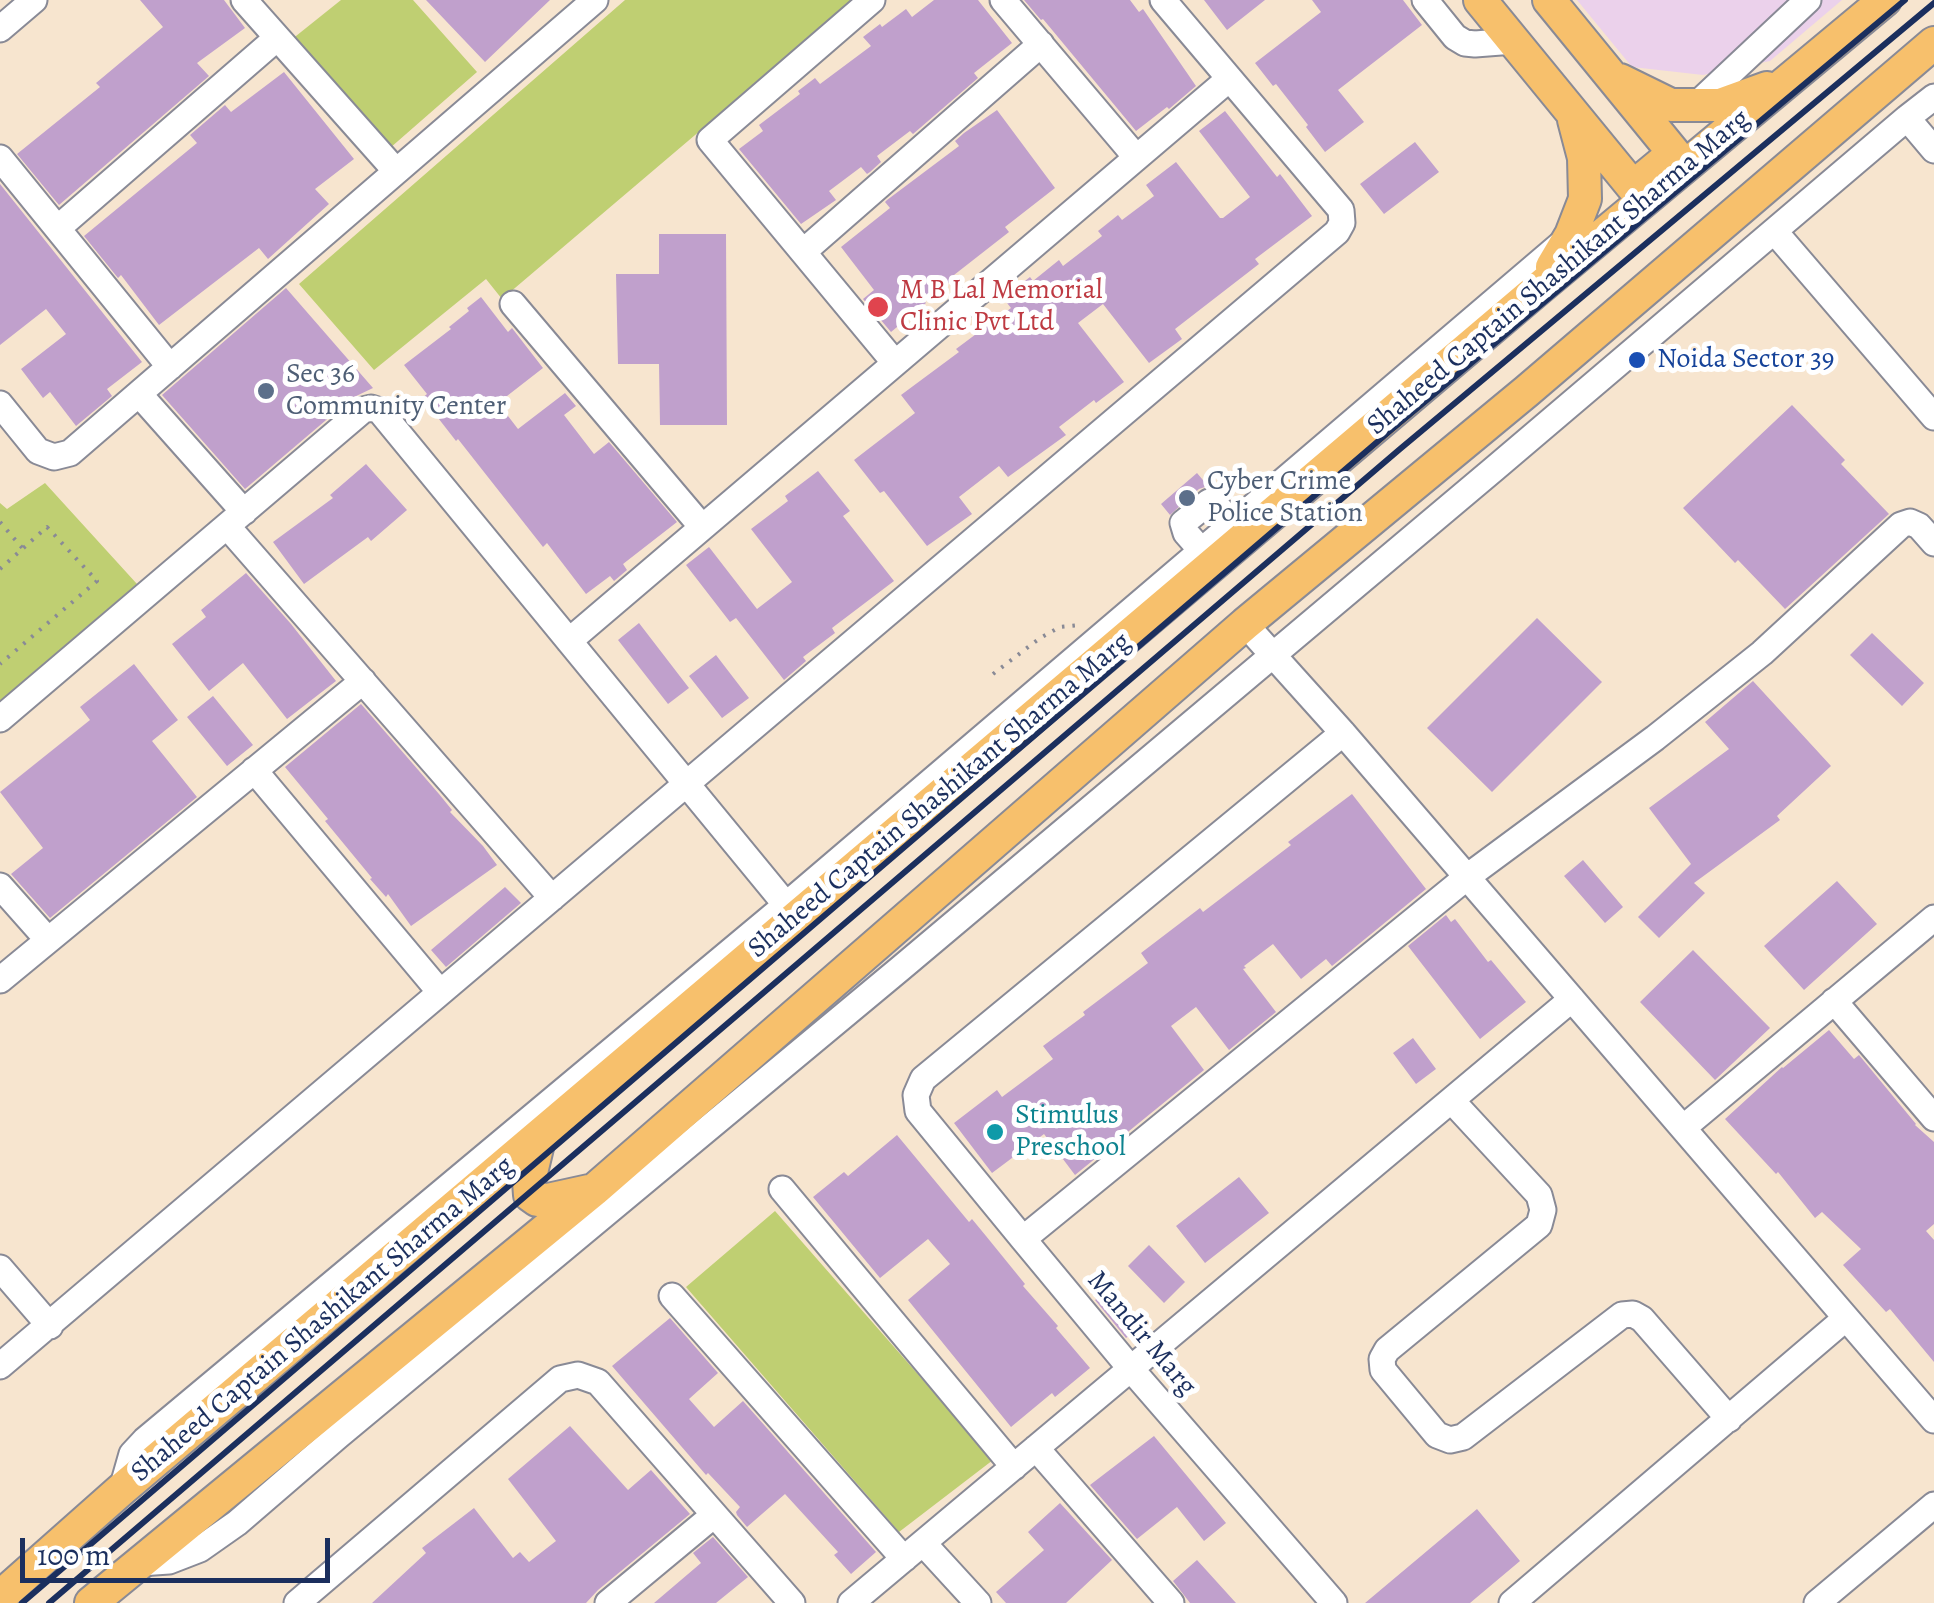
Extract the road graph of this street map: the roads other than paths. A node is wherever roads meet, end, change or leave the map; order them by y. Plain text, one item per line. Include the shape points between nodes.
1 (34, 0) edge
2 (244, 0) edge
3 (595, 0) edge
4 (872, 0) edge
5 (1003, 0) edge
6 (1163, 0) edge
7 (1425, 0) edge
8 (1480, 0) edge
9 (1549, 0) edge
10 (1808, 0) edge
11 (1886, 0) edge
12 (0, 29) edge
13 (277, 38) junction
14 (1514, 41) junction
15 (1041, 44) junction
16 (1934, 44) edge
17 (1800, 71) junction
18 (1611, 76) junction
19 (1229, 78) junction
20 (1934, 97) edge
21 (1696, 106) junction
22 (1572, 110) junction
23 (1907, 118) junction
24 (1934, 150) edge
25 (1136, 157) junction
26 (0, 158) edge
27 (395, 170) junction
28 (58, 228) junction
29 (1775, 232) junction
30 (1571, 235) junction
31 (803, 252) junction
32 (1540, 288) junction
33 (513, 304) dead end
34 (895, 363) junction
35 (170, 367) junction
36 (138, 394) junction
37 (0, 404) edge
38 (1934, 418) edge
39 (236, 519) junction
40 (702, 527) junction
41 (1934, 543) edge
42 (1246, 624) junction
43 (569, 641) junction
44 (1272, 656) junction
45 (363, 680) junction
46 (0, 720) edge
47 (1344, 733) junction
48 (254, 770) junction
49 (688, 784) junction
50 (1467, 876) junction
51 (0, 886) edge
52 (552, 898) junction
53 (792, 911) junction
54 (1934, 918) edge
55 (48, 940) junction
56 (0, 980) edge
57 (440, 992) junction
58 (1572, 999) junction
59 (1834, 1000) junction
60 (1452, 1101) junction
61 (1934, 1118) edge
62 (1683, 1128) junction
63 (540, 1135) junction
64 (782, 1189) dead end
65 (594, 1190) junction
66 (1023, 1239) junction
67 (0, 1268) edge
68 (672, 1296) dead end
69 (1846, 1318) junction
70 (50, 1326) junction
71 (0, 1366) edge
72 (1130, 1370) junction
73 (1728, 1419) junction
74 (1934, 1420) edge
75 (1036, 1448) junction
76 (1014, 1466) junction
77 (122, 1489) junction
78 (1934, 1505) edge
79 (714, 1515) junction
80 (914, 1551) junction
81 (140, 1563) junction
82 (0, 1597) edge
83 (91, 1603) edge
84 (297, 1603) edge
85 (608, 1603) edge
86 (792, 1603) edge
87 (851, 1603) edge
88 (978, 1603) edge
89 (1171, 1603) edge
90 (1334, 1603) edge
91 (1512, 1603) edge
92 (1817, 1603) edge

1 - 12 street
2 - 13 street
3 - 27 street
4 - 31 street via 710,140
5 - 15 street
6 - 19 street
7 - 14 street via 1465,43
8 - 14 main road
9 - 18 main road
10 - 21 street
11 - 17 main road, Shaheed Captain Shashikant Sharma Marg
13 - 27 street
13 - 28 street
14 - 22 main road
15 - 25 street
15 - 31 street
16 - 42 main road
17 - 21 main road via 1720,106
17 - 32 main road, Shaheed Captain Shashikant Sharma Marg
18 - 21 main road via 1672,106
18 - 22 main road via 1674,153 1633,188
19 - 25 street
19 - 49 street via 1341,210 1337,232
20 - 23 street
22 - 30 main road via 1585,199
23 - 24 street
23 - 29 street
25 - 34 street
26 - 28 street
27 - 35 street
28 - 35 street
29 - 38 street
29 - 44 street
30 - 32 main road
30 - 53 street
31 - 34 street
32 - 53 main road, Shaheed Captain Shashikant Sharma Marg
33 - 40 street
34 - 40 street
35 - 36 street
36 - 37 street via 54,458 38,451
36 - 39 street
39 - 43 street via 372,408
39 - 45 street
39 - 46 street
40 - 43 street
41 - 50 street via 1919,526 1901,524 1762,653
42 - 44 street
42 - 65 main road
43 - 49 street
44 - 47 street
44 - 81 street via 237,1523 200,1549
45 - 48 street
45 - 52 street
47 - 50 street
47 - 66 street, Mandir Marg via 923,1079 918,1112
48 - 55 street
48 - 57 street
49 - 52 street
49 - 53 street
50 - 58 street
50 - 66 street
51 - 55 street
52 - 57 street
53 - 63 main road, Shaheed Captain Shashikant Sharma Marg
53 - 77 street via 517,1127 144,1440 132,1454
54 - 59 street
55 - 56 street
57 - 70 street
58 - 60 street
58 - 62 street
59 - 61 street
59 - 62 street
60 - 72 street
60 - 73 street via 1539,1195 1543,1210 1539,1225 1386,1350 1383,1370 1437,1435 1463,1437 1622,1315 1632,1314
62 - 69 street
63 - 65 main road via 530,1196 548,1200
63 - 77 main road, Shaheed Captain Shashikant Sharma Marg
64 - 76 street
65 - 81 main road
66 - 72 street, Mandir Marg
67 - 70 street
68 - 80 street
69 - 73 street
69 - 74 street
70 - 71 street
72 - 75 street
72 - 90 street, Mandir Marg
73 - 91 street
75 - 76 street
75 - 89 street
76 - 80 street
77 - 82 main road, Shaheed Captain Shashikant Sharma Marg
78 - 92 street
79 - 84 street via 598,1382 578,1375 560,1380
79 - 85 street
79 - 86 street
80 - 87 street
80 - 88 street
81 - 83 main road

